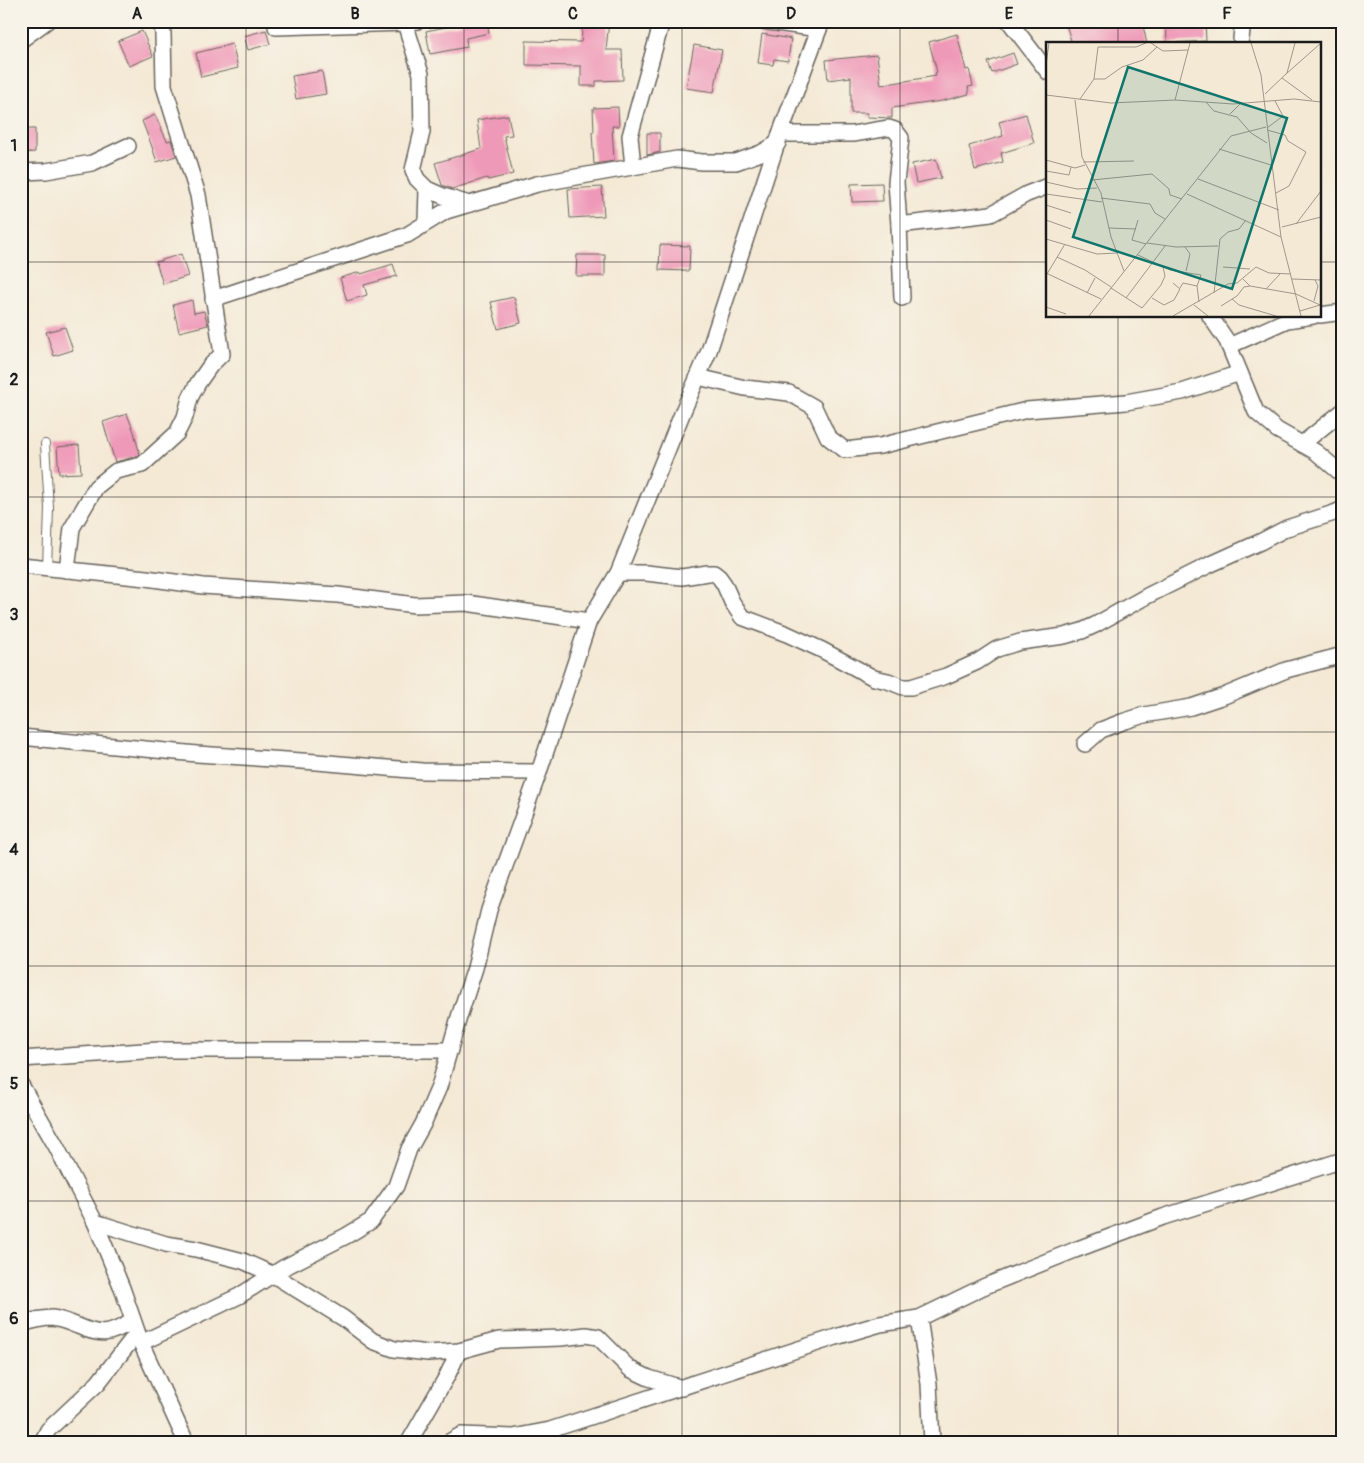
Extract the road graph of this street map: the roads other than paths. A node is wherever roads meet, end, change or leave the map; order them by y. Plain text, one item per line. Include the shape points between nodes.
1 (47, 21) edge
2 (161, 21) edge
3 (276, 21) edge
4 (662, 21) edge
5 (762, 21) edge
6 (1009, 21) edge
7 (1243, 21) edge
8 (411, 22) edge
9 (821, 25) edge
10 (1241, 39) dead end
11 (21, 40) edge
12 (1046, 69) edge
13 (779, 138) junction
14 (128, 146) dead end
15 (633, 167) junction
16 (21, 172) edge
17 (1046, 187) edge
18 (427, 189) junction
19 (469, 204) junction
20 (426, 222) junction
21 (899, 225) junction
22 (902, 298) dead end
23 (213, 299) junction
24 (1343, 312) edge
25 (1322, 315) edge
26 (1211, 318) edge
27 (1300, 318) edge
28 (1229, 346) junction
29 (1240, 374) junction
30 (698, 377) junction
31 (1343, 411) edge
32 (45, 444) dead end
33 (1302, 444) junction
34 (1343, 475) edge
35 (1343, 509) edge
36 (21, 565) edge
37 (47, 568) junction
38 (67, 570) junction
39 (618, 573) junction
40 (589, 621) junction
41 (1343, 655) edge
42 (21, 737) edge
43 (1085, 744) dead end
44 (540, 772) junction
45 (450, 1050) junction
46 (21, 1059) edge
47 (21, 1085) edge
48 (1343, 1160) edge
49 (95, 1222) junction
50 (272, 1274) junction
51 (919, 1318) junction
52 (21, 1324) edge
53 (137, 1332) junction
54 (458, 1351) junction
55 (682, 1388) junction
56 (42, 1442) edge
57 (186, 1442) edge
58 (409, 1442) edge
59 (449, 1442) edge
60 (932, 1442) edge

1 - 11 street
2 - 23 street via 164,86 198,195
3 - 8 street via 276,27
4 - 15 street via 630,136
5 - 9 street
6 - 12 street
7 - 10 street
8 - 18 street via 421,74 422,132 413,170
9 - 13 street
13 - 15 street via 761,153 736,162 676,159
13 - 21 street via 895,130 901,138 896,182
13 - 30 street
14 - 16 street via 92,163
15 - 19 street via 537,184
17 - 21 street via 991,214
18 - 19 street
18 - 20 street
19 - 20 street
20 - 23 street via 407,235
21 - 22 street
23 - 38 street via 222,354 198,383 177,433 142,464 116,472 96,487 72,528
24 - 25 street
26 - 28 street
27 - 28 street via 1287,320
28 - 29 street
29 - 30 street via 1182,392 1126,402 1027,410 880,446 845,450 828,437 814,407 789,393 745,388
29 - 33 street via 1256,412
30 - 39 street
31 - 33 street
32 - 37 lane via 49,508
33 - 34 street
35 - 39 street via 1288,528 1208,564 1082,631 998,649 946,676 911,687 874,678 822,650 742,617 724,584 714,573 682,577
36 - 37 street
37 - 38 street
38 - 40 street via 203,586 338,594 415,605 466,603
39 - 40 street
40 - 44 street
41 - 43 street via 1286,670 1191,707 1122,722 1101,730
42 - 44 street via 422,771
44 - 45 street via 489,910
45 - 46 street via 159,1050
45 - 50 street via 439,1088 409,1149 396,1186 371,1221
47 - 49 street
48 - 51 street via 1154,1220 983,1287
49 - 50 street via 166,1244 243,1261
49 - 53 street
50 - 53 street via 239,1296
50 - 54 street via 343,1318 373,1341 428,1353
51 - 55 street via 880,1324 839,1336
51 - 60 street via 929,1384
52 - 53 street via 52,1318 98,1333 122,1328
53 - 56 street via 98,1384 48,1430
53 - 57 street
54 - 55 street via 499,1340 586,1335 598,1337 630,1369
54 - 58 street
55 - 59 street via 550,1430 513,1437 461,1435

